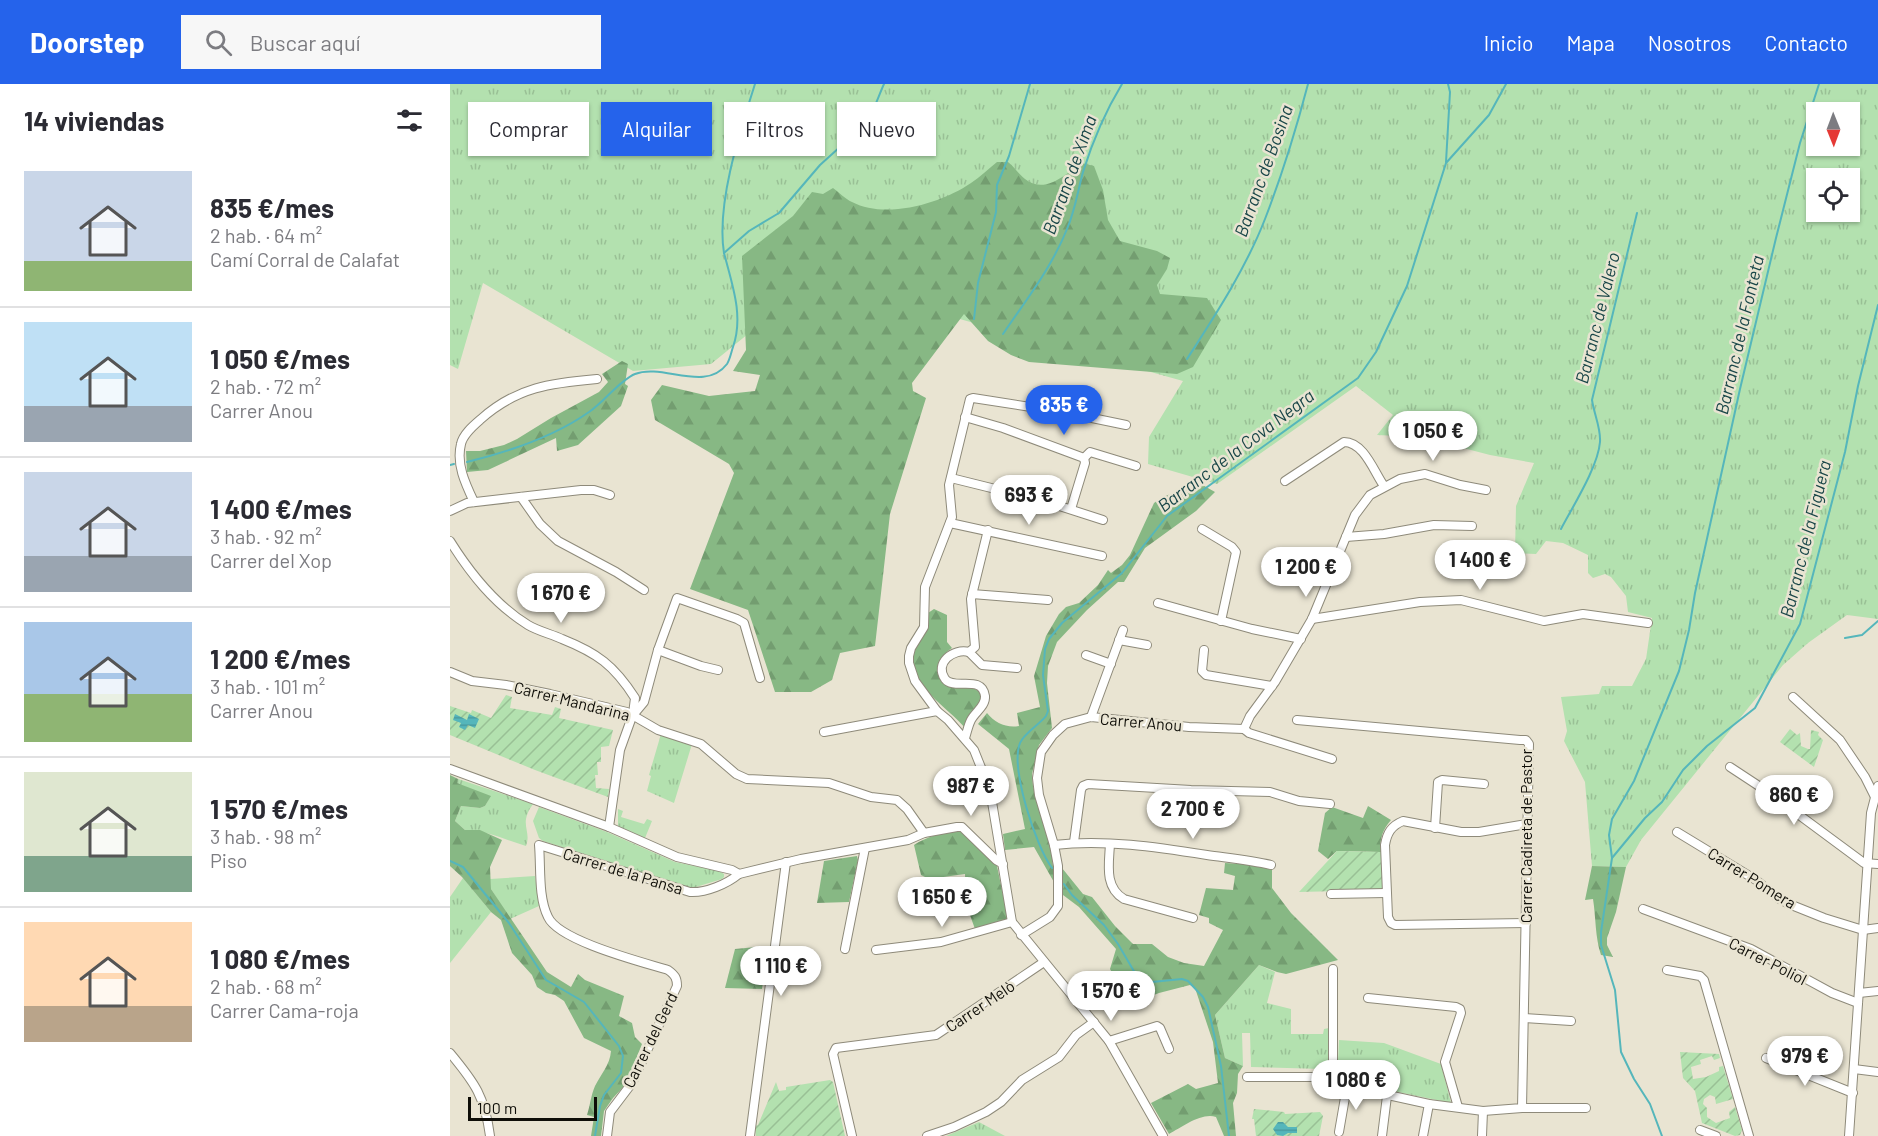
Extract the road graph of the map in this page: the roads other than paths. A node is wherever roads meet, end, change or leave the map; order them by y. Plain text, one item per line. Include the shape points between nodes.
1 (597, 379) dead end
2 (965, 417) junction
3 (1126, 425) dead end
4 (1084, 458) junction
5 (1136, 466) dead end
6 (951, 478) junction
7 (1285, 481) dead end
8 (1384, 486) junction
9 (1486, 490) dead end
10 (610, 495) dead end
11 (521, 497) junction
12 (474, 502) junction
13 (1071, 509) junction
14 (450, 511) edge
15 (1103, 520) dead end
16 (950, 523) junction
17 (1472, 526) dead end
18 (1202, 529) dead end
19 (988, 530) junction
20 (1346, 537) junction
21 (450, 541) edge
22 (1102, 556) dead end
23 (644, 590) dead end
24 (972, 594) junction
25 (1048, 600) dead end
26 (1158, 603) dead end
27 (1312, 619) junction
28 (1221, 621) junction
29 (1648, 623) dead end
30 (1123, 630) dead end
31 (1301, 639) junction
32 (1119, 640) junction
33 (1147, 645) dead end
34 (658, 650) junction
35 (1204, 650) dead end
36 (969, 652) junction
37 (1086, 655) dead end
38 (1111, 664) junction
39 (1017, 668) dead end
40 (718, 670) dead end
41 (450, 672) edge
42 (760, 678) dead end
43 (1272, 686) junction
44 (1793, 697) dead end
45 (936, 711) junction
46 (633, 714) junction
47 (1091, 717) junction
48 (1297, 720) dead end
49 (1244, 729) junction
50 (824, 732) dead end
51 (965, 738) junction
52 (1332, 759) dead end
53 (1730, 767) dead end
54 (450, 769) edge
55 (1484, 784) dead end
56 (1878, 786) edge
57 (1875, 797) junction
58 (1330, 804) dead end
59 (1875, 808) edge
60 (1527, 824) junction
61 (609, 827) junction
62 (1435, 828) junction
63 (1677, 832) dead end
64 (924, 833) junction
65 (1074, 842) junction
66 (539, 844) joint
67 (1110, 844) junction
68 (1054, 845) junction
69 (865, 848) junction
70 (786, 862) junction
71 (1003, 864) junction
72 (1873, 865) edge
73 (1271, 866) dead end
74 (739, 874) junction
75 (1386, 893) junction
76 (1332, 894) dead end
77 (1643, 909) dead end
78 (1193, 918) dead end
79 (1012, 922) junction
80 (1526, 922) junction
81 (1878, 928) edge
82 (1863, 930) junction
83 (1021, 935) junction
84 (845, 949) dead end
85 (876, 950) dead end
86 (1044, 962) junction
87 (1333, 969) dead end
88 (1667, 970) dead end
89 (1878, 991) edge
90 (1368, 998) dead end
91 (1858, 998) junction
92 (1524, 1018) junction
93 (1571, 1021) dead end
94 (1094, 1022) junction
95 (1109, 1041) junction
96 (1169, 1048) dead end
97 (450, 1053) edge
98 (1766, 1058) dead end
99 (1854, 1069) junction
100 (1878, 1072) edge
101 (1247, 1077) dead end
102 (1329, 1077) junction
103 (1347, 1086) junction
104 (1853, 1094) junction
105 (1387, 1096) junction
106 (1429, 1104) junction
107 (1458, 1107) junction
108 (1522, 1107) junction
109 (1586, 1108) dead end
110 (1483, 1111) junction
111 (1700, 1130) dead end
112 (750, 1132) edge
113 (1339, 1132) dead end
114 (490, 1136) edge
115 (607, 1136) edge
116 (852, 1136) edge
117 (927, 1136) edge
118 (1163, 1136) edge
119 (1382, 1136) edge
120 (1423, 1136) edge
121 (1482, 1136) edge
122 (1716, 1136) edge
123 (1749, 1136) edge
124 (1849, 1136) edge

1 - 12 street via 557,382 515,396 469,430 461,441 460,452 462,475
2 - 3 street via 968,402 973,398
2 - 4 street
2 - 6 street
4 - 5 street via 1090,452
4 - 13 street
6 - 13 street
6 - 16 street
7 - 8 street via 1347,441 1360,448
8 - 9 street via 1425,474
8 - 20 street via 1361,505
10 - 11 street via 581,490
11 - 12 street
11 - 23 street via 558,541
12 - 14 street
13 - 15 street
16 - 19 street
16 - 45 street via 926,587 924,627 909,656 915,681
17 - 20 street via 1434,525
18 - 28 street via 1236,552
19 - 22 street
19 - 24 street
20 - 27 street
21 - 46 street via 475,578 523,621 607,662 635,698
24 - 25 street
24 - 36 street via 975,647
26 - 28 street
27 - 29 street via 1420,602 1461,600 1544,621 1583,614
27 - 31 street
28 - 31 street
30 - 32 street
31 - 43 street
32 - 33 street
32 - 38 street
34 - 40 street
34 - 42 street via 677,598 744,623
34 - 46 street via 644,702
35 - 43 street via 1202,671 1206,675
36 - 39 street via 982,665
36 - 51 street via 961,650 948,655 943,672 947,681 975,684 984,693 984,702 971,719
37 - 38 street
38 - 47 street
41 - 46 street, Carrer Mandarina via 472,681
43 - 49 street
44 - 57 street via 1840,740
45 - 50 street
45 - 51 street
46 - 61 street via 620,750
46 - 64 street, Carrer Mandarina via 658,730 701,744 747,780 829,783 871,797 897,800
47 - 49 street, Carrer Anou
47 - 68 street, Carrer Anou via 1065,724 1044,746 1038,761 1038,787
48 - 60 street, Carrer Cadireta de Pastor via 1526,741
49 - 52 street, Carrer Anou
51 - 71 street via 990,790
53 - 72 street
54 - 61 street, Carrer de la Pansa
55 - 62 street via 1438,782
56 - 57 street
57 - 59 street
58 - 65 street via 1299,801 1270,792 1088,784 1081,790
59 - 72 street
60 - 62 street via 1470,832
60 - 80 street, Carrer Cadireta de Pastor
61 - 74 street, Carrer de la Pansa via 677,857
62 - 75 street via 1403,821 1392,827 1385,845
63 - 82 street, Carrer Pomera via 1756,880 1778,898
64 - 69 street, Carrer de la Pansa
64 - 71 street via 962,827
65 - 67 street
65 - 68 street
66 - 74 street, Carrer de la Pansa via 690,892 703,891
66 - 115 street, Carrer del Gerd via 545,909 556,928 668,970 677,980 634,1079 610,1112
67 - 73 street via 1171,849
67 - 78 street via 1108,877 1114,892 1124,899
68 - 83 street, Carrer Anou via 1058,906
69 - 70 street, Carrer de la Pansa
69 - 84 street
70 - 74 street, Carrer de la Pansa
70 - 112 street
71 - 79 street
72 - 82 street
75 - 76 street
75 - 80 street via 1389,920 1399,927
77 - 91 street, Carrer Poliol via 1751,949 1832,993
79 - 83 street
79 - 85 street via 941,942
80 - 92 street, Carrer Cadireta de Pastor
81 - 82 street
82 - 91 street
83 - 86 street
86 - 94 street
86 - 116 street, Carrer Melò via 936,1035 838,1047 833,1054
87 - 102 street via 1333,1064
88 - 123 street via 1704,980
89 - 91 street
90 - 107 street via 1460,1009 1445,1062
91 - 99 street
92 - 93 street
92 - 108 street, Carrer Cadireta de Pastor
94 - 95 street
94 - 117 street via 1076,1035 1059,1057 1018,1083 1005,1099 986,1112
95 - 96 street via 1157,1026
95 - 118 street
97 - 114 street via 480,1094
98 - 104 street
99 - 100 street
99 - 104 street
101 - 102 street
102 - 103 street
103 - 105 street
103 - 113 street
104 - 124 street
105 - 106 street
105 - 119 street
106 - 107 street
106 - 120 street
107 - 110 street
108 - 109 street
108 - 110 street
110 - 121 street
111 - 122 street

